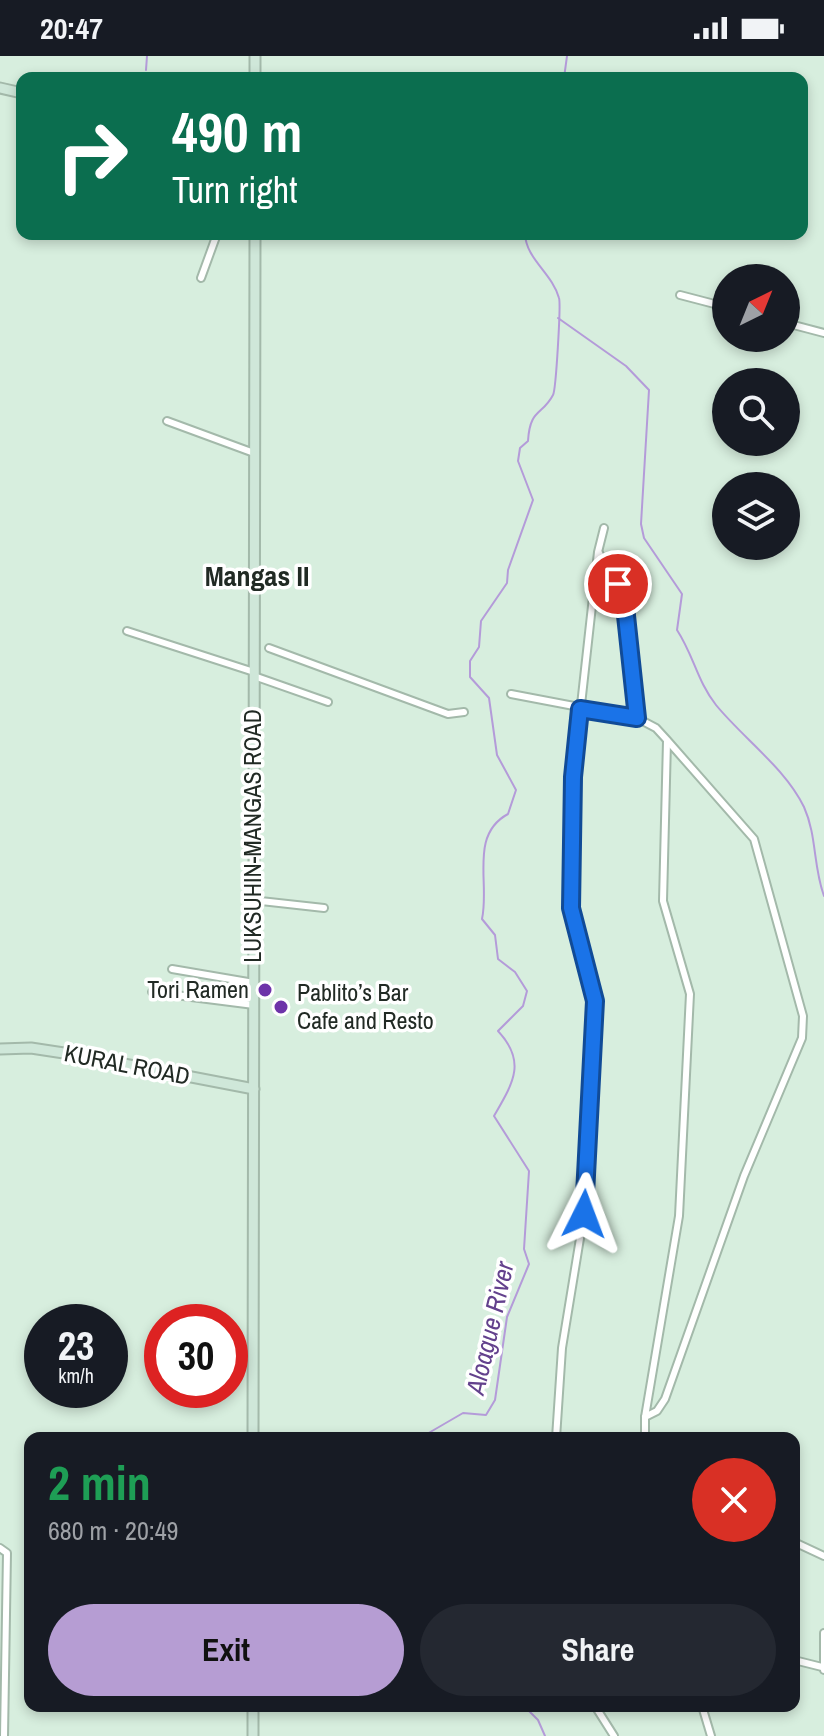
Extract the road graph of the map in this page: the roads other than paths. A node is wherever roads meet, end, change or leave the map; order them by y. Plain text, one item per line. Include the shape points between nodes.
1 (215, 240) edge
2 (255, 240) edge
3 (201, 278) dead end
4 (680, 295) dead end
5 (712, 303) edge
6 (800, 327) edge
7 (824, 333) edge
8 (167, 421) dead end
9 (254, 453) junction
10 (604, 528) dead end
11 (598, 552) junction
12 (127, 631) dead end
13 (253, 642) junction
14 (254, 674) junction
15 (511, 694) dead end
16 (328, 702) dead end
17 (580, 709) junction
18 (464, 712) dead end
19 (637, 718) junction
20 (667, 740) junction
21 (251, 900) junction
22 (324, 908) dead end
23 (172, 969) dead end
24 (254, 983) junction
25 (152, 992) dead end
26 (254, 1005) junction
27 (0, 1049) edge
28 (254, 1089) junction
29 (645, 1417) junction
30 (253, 1432) edge
31 (556, 1432) edge
32 (645, 1432) edge
33 (800, 1545) edge
34 (0, 1548) edge
35 (824, 1556) edge
36 (824, 1633) edge
37 (800, 1662) edge
38 (823, 1668) edge
39 (253, 1712) edge
40 (599, 1712) edge
41 (704, 1712) edge
42 (4, 1736) edge
43 (253, 1736) edge
44 (614, 1736) edge
45 (711, 1736) edge

1 - 3 street
2 - 9 main road, LUKSUHIN-MANGAS ROAD
4 - 5 street
6 - 7 street
8 - 9 street
9 - 13 main road, LUKSUHIN-MANGAS ROAD
10 - 11 street
11 - 17 street
11 - 19 street via 624,597
12 - 14 street
13 - 14 main road, LUKSUHIN-MANGAS ROAD
13 - 18 street via 448,714
14 - 16 street
14 - 21 main road, LUKSUHIN-MANGAS ROAD
15 - 17 street
17 - 19 street
17 - 31 street via 571,908 592,982 595,1021 584,1214 562,1348
19 - 20 street
20 - 29 street via 662,891 690,994 679,1216
20 - 29 street via 754,839 804,1028 744,1176 665,1399
21 - 22 street
21 - 24 main road, LUKSUHIN-MANGAS ROAD
23 - 24 street
24 - 26 main road, LUKSUHIN-MANGAS ROAD
25 - 26 street
26 - 28 main road, LUKSUHIN-MANGAS ROAD
27 - 28 main road, KURAL ROAD via 62,1052
28 - 30 main road, LUKSUHIN-MANGAS ROAD
29 - 32 street
33 - 35 street
34 - 42 street via 7,1553
36 - 38 street
37 - 38 street
39 - 43 main road
40 - 44 street
41 - 45 street

